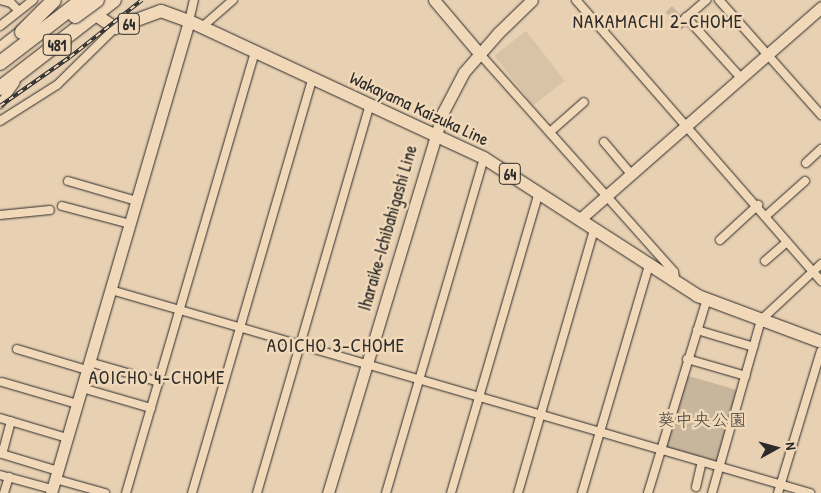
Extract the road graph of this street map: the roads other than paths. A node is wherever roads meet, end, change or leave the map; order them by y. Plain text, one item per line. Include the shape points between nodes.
1 (0, 0) edge
2 (33, 0) edge
3 (56, 0) edge
4 (64, 0) edge
5 (74, 0) edge
6 (82, 0) edge
7 (97, 0) edge
8 (114, 0) edge
9 (194, 0) edge
10 (233, 0) edge
11 (434, 0) edge
12 (532, 0) edge
13 (576, 0) edge
14 (706, 0) edge
15 (719, 0) edge
16 (821, 7) edge
17 (19, 11) junction
18 (95, 15) junction
19 (686, 17) junction
20 (189, 21) junction
21 (680, 23) dead end
22 (0, 26) edge
23 (202, 27) junction
24 (115, 28) junction
25 (24, 39) junction
26 (0, 43) edge
27 (0, 50) edge
28 (255, 52) junction
29 (480, 53) junction
30 (767, 55) junction
31 (0, 63) edge
32 (33, 64) junction
33 (741, 78) junction
34 (312, 79) junction
35 (0, 88) edge
36 (584, 102) dead end
37 (0, 104) edge
38 (370, 104) junction
39 (821, 115) edge
40 (0, 121) edge
41 (686, 126) junction
42 (550, 132) junction
43 (434, 135) junction
44 (604, 142) dead end
45 (821, 149) edge
46 (484, 158) junction
47 (806, 163) dead end
48 (631, 174) junction
49 (68, 181) dead end
50 (805, 181) dead end
51 (539, 193) junction
52 (606, 196) junction
53 (137, 201) junction
54 (758, 205) junction
55 (62, 206) dead end
56 (50, 210) dead end
57 (0, 215) edge
58 (766, 215) junction
59 (580, 219) junction
60 (130, 224) junction
61 (594, 229) junction
62 (720, 240) dead end
63 (787, 242) junction
64 (765, 261) dead end
65 (821, 264) edge
66 (649, 265) junction
67 (813, 271) junction
68 (821, 281) edge
69 (676, 283) junction
70 (111, 290) junction
71 (707, 299) junction
72 (180, 309) junction
73 (761, 320) junction
74 (240, 327) junction
75 (698, 330) junction
76 (821, 342) edge
77 (300, 346) junction
78 (754, 347) junction
79 (17, 349) dead end
80 (821, 351) edge
81 (687, 359) junction
82 (366, 364) junction
83 (88, 366) junction
84 (746, 376) junction
85 (420, 379) junction
86 (2, 382) dead end
87 (159, 382) junction
88 (82, 388) junction
89 (479, 397) junction
90 (77, 404) junction
91 (151, 408) junction
92 (541, 414) junction
93 (0, 418) edge
94 (11, 421) junction
95 (600, 433) junction
96 (67, 438) junction
97 (660, 450) junction
98 (702, 462) junction
99 (720, 468) junction
100 (0, 475) edge
101 (8, 477) junction
102 (54, 483) edge
103 (781, 484) junction
104 (696, 487) dead end
105 (4, 493) edge
106 (105, 493) edge
107 (126, 493) edge
108 (192, 493) edge
109 (256, 493) edge
110 (328, 493) edge
111 (386, 493) edge
112 (451, 493) edge
113 (518, 493) edge
114 (582, 493) edge
115 (648, 493) edge
116 (712, 493) edge
117 (778, 493) edge
118 (810, 493) edge

1 - 17 street via 11,3
2 - 17 street
3 - 25 highway, bridge
3 - 26 highway, 481
4 - 25 highway, bridge
5 - 18 main road, 64
6 - 25 highway, bridge
7 - 25 highway, bridge
8 - 18 highway, 481
9 - 20 street
10 - 23 street
11 - 29 street
12 - 29 street, Iharaike-Ichibahigashi Line
13 - 41 street
14 - 19 street
15 - 30 street
16 - 30 street
17 - 22 street
18 - 24 main road, 64
18 - 32 highway, 481
19 - 21 street
19 - 33 street
20 - 23 main road, Wakayama Kaizuka Line / 64
20 - 24 main road, Wakayama Kaizuka Line / 64 via 161,11
20 - 53 street
23 - 28 main road, Wakayama Kaizuka Line / 64
24 - 40 street via 57,85
25 - 27 highway
25 - 31 highway, bridge
28 - 34 main road, Wakayama Kaizuka Line / 64
28 - 72 street
29 - 42 street
29 - 43 street, Iharaike-Ichibahigashi Line via 456,86
30 - 33 street
30 - 39 street
32 - 35 highway, 481
32 - 37 street
33 - 41 street
34 - 38 main road, Wakayama Kaizuka Line / 64
34 - 74 street
36 - 42 street
38 - 43 main road, Wakayama Kaizuka Line / 64
38 - 77 street
41 - 48 street
41 - 54 street
42 - 52 street
43 - 46 main road, Wakayama Kaizuka Line / 64
43 - 82 street, Iharaike-Ichibahigashi Line
44 - 48 street
45 - 47 street
46 - 51 main road, Wakayama Kaizuka Line / 64
46 - 85 street
48 - 52 street
49 - 53 street
50 - 58 street
51 - 59 main road, Wakayama Kaizuka Line / 64
51 - 89 street
52 - 59 street
52 - 69 street via 674,272
53 - 60 street
54 - 58 street
54 - 62 street
55 - 60 street
56 - 57 street
58 - 63 street
59 - 61 main road, Wakayama Kaizuka Line / 64
60 - 70 street
61 - 66 main road, Wakayama Kaizuka Line / 64
61 - 92 street
63 - 64 street
63 - 67 street
65 - 67 street
66 - 69 main road, Wakayama Kaizuka Line / 64
66 - 95 street
67 - 68 street
67 - 73 street
69 - 71 main road, Wakayama Kaizuka Line / 64
70 - 72 street
70 - 83 street
71 - 73 main road, Wakayama Kaizuka Line / 64
71 - 75 street
72 - 74 street
72 - 87 street
73 - 76 main road, Wakayama Kaizuka Line / 64
73 - 78 street
74 - 77 street
74 - 108 street
75 - 78 street
75 - 81 street
77 - 82 street
77 - 109 street
78 - 84 street
79 - 83 street
80 - 103 street
81 - 84 street
81 - 97 street
82 - 85 street
82 - 110 street, Iharaike-Ichibahigashi Line
83 - 87 street
83 - 88 street
84 - 99 street
85 - 89 street
85 - 111 street
86 - 90 street
87 - 91 street
88 - 90 street
88 - 91 street
89 - 92 street
89 - 112 street
90 - 96 street
91 - 107 street
92 - 95 street
92 - 113 street
93 - 94 street
94 - 96 street
94 - 102 street via 2,454
95 - 97 street
95 - 114 street
96 - 102 street
97 - 98 street
97 - 115 street
98 - 99 street
98 - 104 street
99 - 103 street
99 - 116 street
100 - 101 street
101 - 102 street
101 - 105 street
102 - 106 street
103 - 117 street
103 - 118 street

